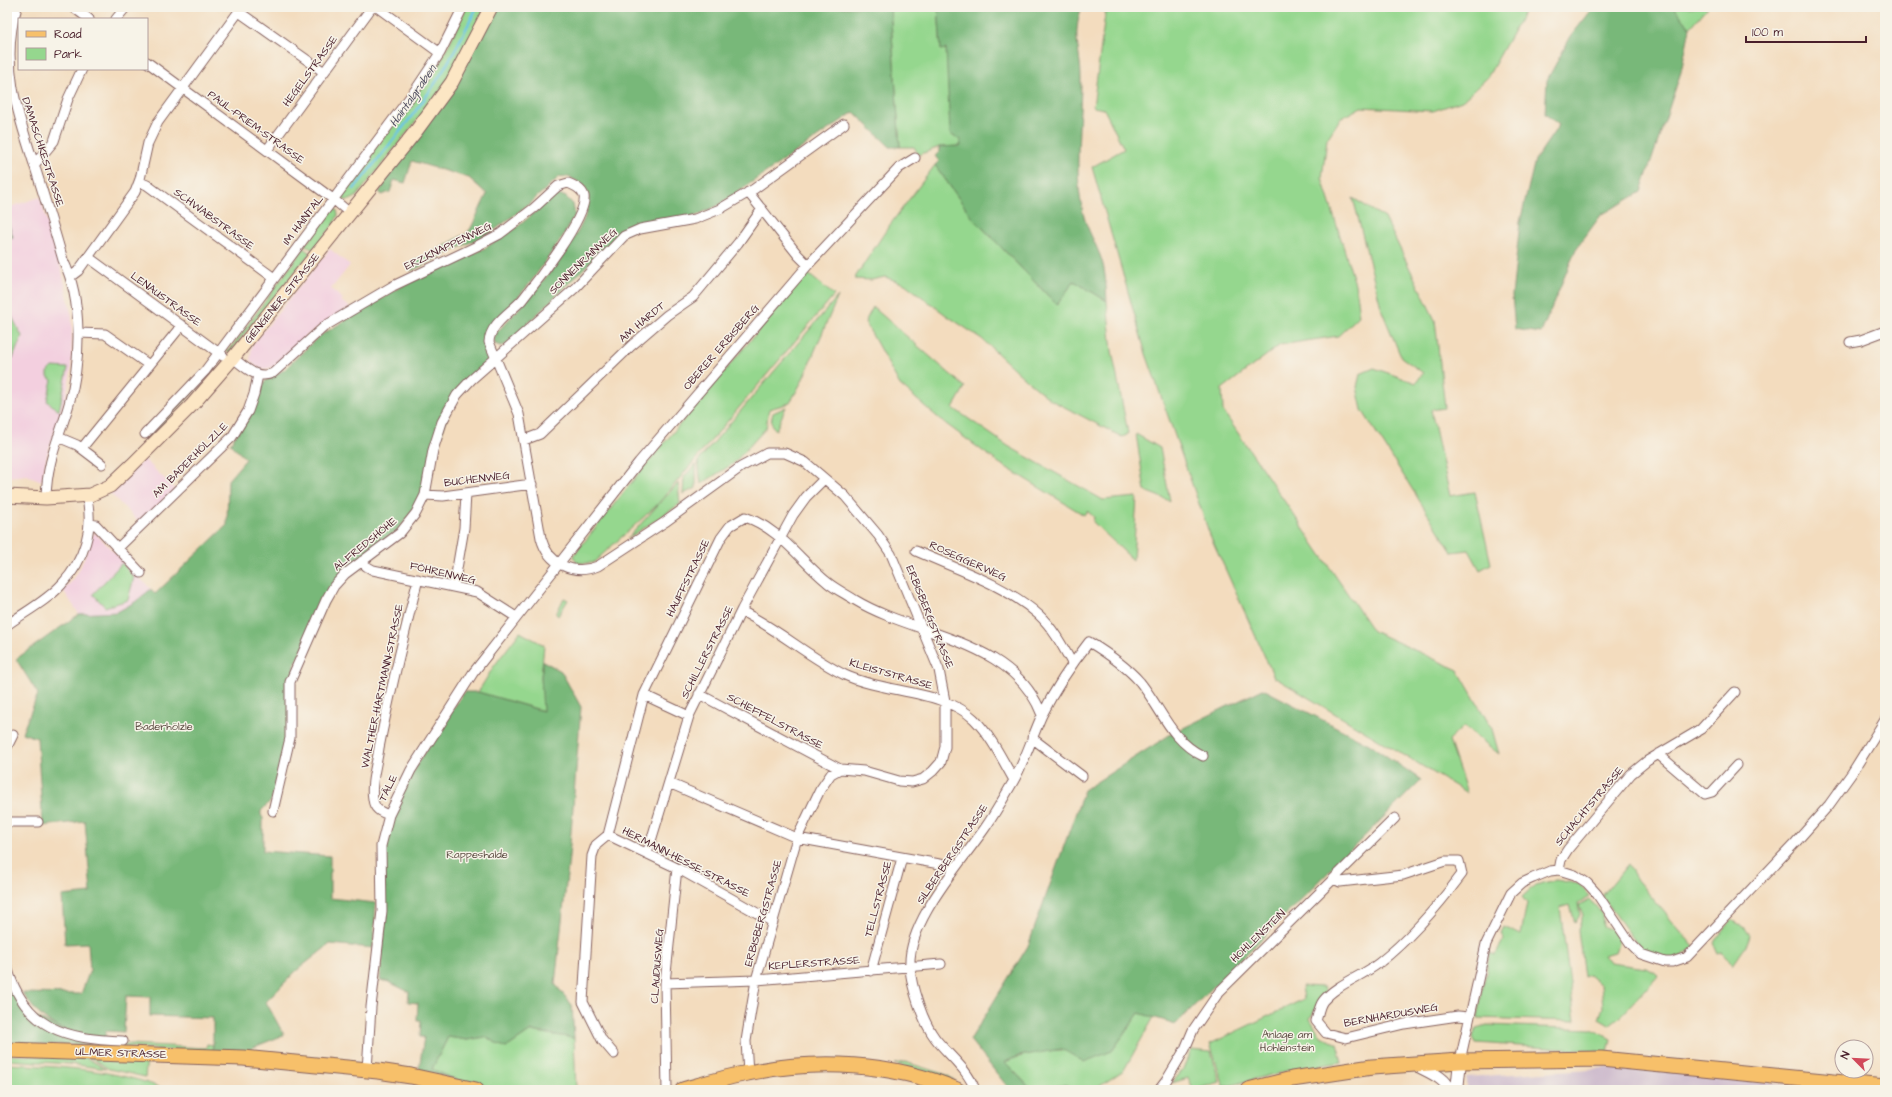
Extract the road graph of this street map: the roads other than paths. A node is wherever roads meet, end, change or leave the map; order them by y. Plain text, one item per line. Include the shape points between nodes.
1 (72, 7) edge
2 (126, 7) edge
3 (372, 7) edge
4 (377, 7) edge
5 (463, 7) edge
6 (491, 7) edge
7 (15, 8) edge
8 (240, 9) edge
9 (88, 18) edge
10 (117, 18) edge
11 (440, 53) junction
12 (148, 63) edge
13 (82, 70) edge
14 (324, 72) junction
15 (182, 88) junction
16 (844, 124) dead end
17 (267, 150) junction
18 (915, 158) dead end
19 (34, 165) junction
20 (140, 182) junction
21 (748, 192) junction
22 (334, 199) junction
23 (762, 209) junction
24 (350, 214) junction
25 (88, 258) junction
26 (808, 265) junction
27 (70, 277) junction
28 (274, 278) junction
29 (182, 325) junction
30 (1885, 331) edge
31 (78, 333) junction
32 (1850, 342) dead end
33 (220, 353) junction
34 (232, 360) junction
35 (496, 360) junction
36 (149, 365) junction
37 (258, 375) junction
38 (145, 434) dead end
39 (58, 437) junction
40 (524, 440) junction
41 (82, 448) junction
42 (102, 464) dead end
43 (824, 479) junction
44 (532, 484) junction
45 (466, 494) junction
46 (425, 495) junction
47 (7, 496) edge
48 (86, 496) junction
49 (46, 498) junction
50 (90, 524) junction
51 (780, 537) junction
52 (118, 548) junction
53 (916, 551) dead end
54 (362, 561) junction
55 (559, 564) junction
56 (141, 573) dead end
57 (418, 579) junction
58 (454, 586) junction
59 (741, 611) junction
60 (516, 617) junction
61 (7, 625) edge
62 (922, 627) junction
63 (1072, 663) junction
64 (1735, 692) dead end
65 (699, 694) junction
66 (644, 695) junction
67 (945, 701) junction
68 (1042, 715) junction
69 (689, 716) junction
70 (1885, 720) edge
71 (13, 735) dead end
72 (1032, 738) junction
73 (7, 746) edge
74 (1658, 754) junction
75 (1203, 756) dead end
76 (1737, 765) dead end
77 (840, 769) junction
78 (1082, 776) dead end
79 (1014, 780) junction
80 (669, 783) junction
81 (273, 811) dead end
82 (389, 815) junction
83 (1395, 818) dead end
84 (7, 822) edge
85 (38, 822) dead end
86 (608, 835) junction
87 (798, 838) junction
88 (647, 854) junction
89 (902, 858) junction
90 (956, 867) junction
91 (677, 868) junction
92 (1559, 870) junction
93 (1334, 879) junction
94 (773, 922) junction
95 (941, 964) dead end
96 (7, 967) edge
97 (910, 967) junction
98 (871, 971) junction
99 (756, 980) junction
100 (665, 983) junction
101 (1469, 1017) junction
102 (124, 1041) dead end
103 (7, 1050) edge
104 (614, 1054) dead end
105 (1460, 1061) junction
106 (1415, 1064) junction
107 (367, 1070) junction
108 (748, 1073) junction
109 (1885, 1087) edge
110 (1266, 1088) edge
111 (476, 1090) edge
112 (667, 1090) edge
113 (683, 1090) edge
114 (956, 1090) edge
115 (975, 1090) edge
116 (1159, 1090) edge
117 (1248, 1090) edge
118 (1449, 1090) edge
119 (1457, 1090) edge

1 - 9 street
2 - 10 street
3 - 14 street, HEGELSTRASSE
4 - 11 street
5 - 11 street, IM HAINTAL
6 - 24 main road, GIENGENER STRASSE via 447,90
7 - 19 street, DAMASCHKESTRASSE via 9,41 9,79
8 - 14 street
8 - 15 street
11 - 22 street, IM HAINTAL
12 - 15 street, PAUL-PRIEM-STRASSE
13 - 19 street via 54,141
14 - 17 street, HEGELSTRASSE
15 - 17 street, PAUL-PRIEM-STRASSE
15 - 20 street via 151,136
16 - 21 street, SONNENRAINWEG
17 - 22 street, PAUL-PRIEM-STRASSE
18 - 26 street, OBERER ERBISBERG via 899,168
19 - 27 street, DAMASCHKESTRASSE
20 - 25 street
20 - 28 street, SCHWABSTRASSE
21 - 23 street
21 - 35 street, SONNENRAINWEG via 703,216 640,229 624,236 574,289
22 - 24 street, PAUL-PRIEM-STRASSE
22 - 28 street, IM HAINTAL
23 - 26 street
23 - 40 street, AM HARDT via 738,243 693,297 631,346 540,434
24 - 34 main road, GIENGENER STRASSE
25 - 27 street
25 - 29 street, LENAUSTRASSE
26 - 55 street, OBERER ERBISBERG via 639,462
27 - 31 street, DAMASCHKESTRASSE
28 - 33 street, IM HAINTAL
29 - 33 street, LENAUSTRASSE
29 - 36 street
30 - 32 street
31 - 36 street via 105,334
31 - 39 street, DAMASCHKESTRASSE via 73,389
33 - 34 street, LENAUSTRASSE
33 - 38 street, IM HAINTAL
34 - 37 street
34 - 48 main road, GIENGENER STRASSE via 192,405 114,484
35 - 37 street, ERZKNAPPENWEG via 489,345 491,332 540,277 570,233 582,209 584,195 576,186 568,183 560,185 500,234 398,283 351,310 313,336 273,373 266,376
35 - 40 street, ERZKNAPPENWEG via 517,407
35 - 46 street, ALFREDSHÖHE via 463,388 446,412 436,440
36 - 41 street
37 - 52 street, AM BADERHÖLZLE via 248,411 232,437
39 - 41 street
39 - 49 street, DAMASCHKESTRASSE via 48,468
40 - 44 street, ERZKNAPPENWEG
41 - 42 street
43 - 51 street, SCHILLERSTRASSE via 802,503
43 - 55 street, ERBISBERGSTRASSE via 805,462 785,453 767,453 741,467 598,566 586,570 573,570
43 - 62 street, ERBISBERGSTRASSE via 845,496 870,524 891,554
44 - 45 street, BUCHENWEG
44 - 55 street, ERZKNAPPENWEG via 543,544 548,554
45 - 46 street, BUCHENWEG
45 - 58 street via 464,528
46 - 54 street, ALFREDSHÖHE via 406,527
47 - 49 main road, GIENGENER STRASSE
48 - 49 main road, GIENGENER STRASSE
48 - 50 street
50 - 52 street via 96,525
50 - 61 street via 81,554 62,585
51 - 59 street, SCHILLERSTRASSE
51 - 62 street, HAUFFSTRASSE via 828,583 880,613 905,624
51 - 66 street, HAUFFSTRASSE via 760,522 745,517 730,526 721,538
52 - 56 street
53 - 63 street, ROSEGGERWEG via 1008,592 1039,616 1057,638
54 - 57 street, FÖHRENWEG via 373,570
54 - 81 street, ALFREDSHÖHE via 345,574 330,592 292,678 289,688 290,738
55 - 60 street, TÄLE
57 - 58 street, FÖHRENWEG
57 - 82 street, WALTHER-HARTMANN-STRASSE via 388,703 375,774 375,806 380,812
58 - 60 street, FÖHRENWEG via 477,592
59 - 65 street, SCHILLERSTRASSE
59 - 67 street, KLEISTSTRASSE via 761,620 814,658 846,675 883,687
60 - 82 street, TÄLE via 453,701 404,780
62 - 67 street, ERBISBERGSTRASSE via 940,670
62 - 68 street, HAUFFSTRASSE via 968,645 1010,670 1030,692
63 - 68 street, SILBERBERGSTRASSE
63 - 75 street, SILBERBERGSTRASSE via 1089,642 1108,654 1140,682 1171,731 1184,744
64 - 74 street, SCHACHTSTRASSE via 1700,729
65 - 69 street, SCHILLERSTRASSE
65 - 77 street, SCHEFFELSTRASSE
66 - 69 street
66 - 86 street, HAUFFSTRASSE
67 - 77 street, ERBISBERGSTRASSE via 946,747 941,762 923,779 912,782 899,781 864,771
67 - 79 street, KLEISTSTRASSE via 974,719 991,740
68 - 72 street, SILBERBERGSTRASSE
69 - 80 street, SCHILLERSTRASSE
70 - 92 street via 1852,774 1828,805 1687,957 1665,962 1641,954 1630,943 1587,883 1575,875
71 - 73 street
72 - 78 street
72 - 79 street, SILBERBERGSTRASSE
74 - 76 street via 1706,794 1712,792
74 - 92 street, SCHACHTSTRASSE via 1625,780 1568,849 1561,860
77 - 87 street, ERBISBERGSTRASSE via 831,774 820,790
79 - 90 street, SILBERBERGSTRASSE via 986,827
80 - 87 street
80 - 88 street, SCHILLERSTRASSE
82 - 107 street, TÄLE via 381,851 382,911
83 - 93 street, HOHLENSTEIN
84 - 85 street
86 - 88 street, HERMANN-HESSE-STRASSE
86 - 104 street via 596,845 592,856 583,1002 602,1040
87 - 89 street
87 - 94 street, ERBISBERGSTRASSE
88 - 91 street, HERMANN-HESSE-STRASSE
89 - 90 street
89 - 98 street, TELLSTRASSE
90 - 97 street, SILBERBERGSTRASSE via 918,929 912,946
91 - 94 street, HERMANN-HESSE-STRASSE
91 - 100 street, CLAUDIUSWEG
92 - 101 street via 1544,873 1522,883 1508,898 1482,955
93 - 101 street, BERNHARDUSWEG via 1340,882 1403,874 1445,861 1459,861 1462,874 1414,931 1378,963 1337,988 1322,1002 1316,1021 1326,1033 1346,1038 1404,1024 1458,1016
93 - 116 street, HOHLENSTEIN via 1218,992
94 - 99 street, ERBISBERGSTRASSE
95 - 97 street, KEPLERSTRASSE
96 - 102 street via 21,999 33,1014 50,1026 74,1037
97 - 98 street, KEPLERSTRASSE
97 - 115 street, SILBERBERGSTRASSE via 925,1024 970,1078
98 - 99 street, KEPLERSTRASSE
99 - 100 street, KEPLERSTRASSE
99 - 108 street, ERBISBERGSTRASSE via 746,1041
100 - 112 street, CLAUDIUSWEG
101 - 105 street
103 - 107 main road, ULMER STRASSE via 234,1057
105 - 106 main road
105 - 109 main road via 1601,1059
105 - 119 street
106 - 110 main road via 1292,1079
106 - 118 street via 1440,1078
107 - 111 main road, ULMER STRASSE via 411,1076
108 - 113 main road
108 - 114 main road via 784,1067 849,1065 910,1074
110 - 117 main road

